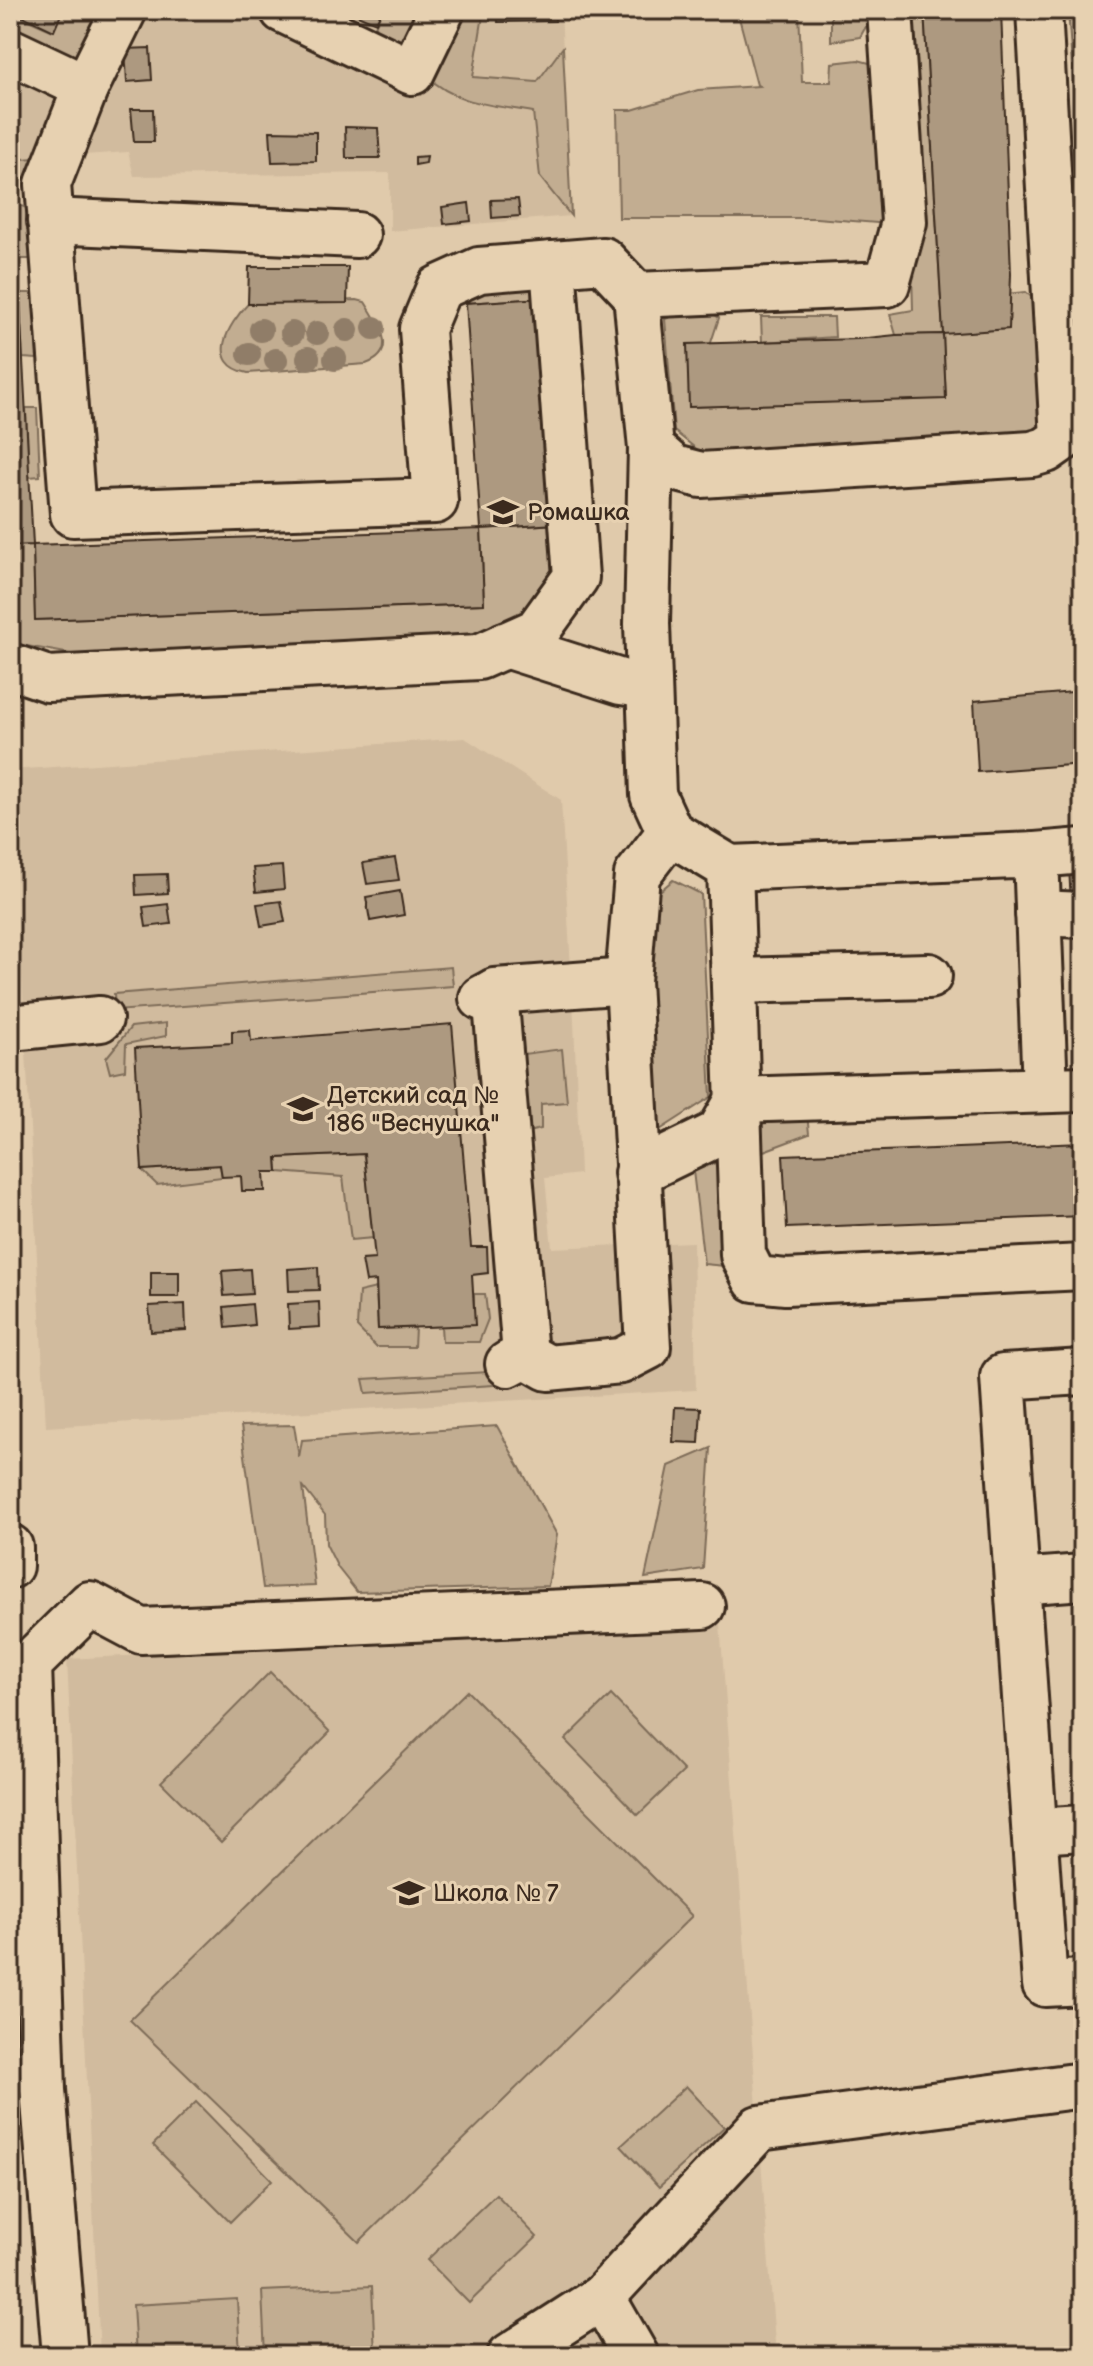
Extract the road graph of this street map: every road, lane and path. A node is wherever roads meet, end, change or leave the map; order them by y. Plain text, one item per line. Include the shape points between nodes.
1 (124, 10) edge
2 (283, 10) edge
3 (442, 10) edge
4 (890, 10) edge
5 (1039, 10) edge
6 (10, 51) edge
7 (86, 87) junction
8 (50, 221) junction
9 (1068, 226) edge
10 (357, 235) dead end
11 (553, 264) junction
12 (636, 295) junction
13 (651, 448) junction
14 (505, 645) junction
15 (10, 666) edge
16 (649, 686) junction
17 (670, 832) junction
18 (1083, 851) edge
19 (1036, 855) junction
20 (730, 868) junction
21 (1038, 913) junction
22 (1083, 915) edge
23 (929, 976) dead end
24 (628, 981) junction
25 (734, 981) junction
26 (100, 1019) dead end
27 (10, 1028) edge
28 (1064, 1090) edge
29 (738, 1100) junction
30 (637, 1173) junction
31 (1083, 1267) edge
32 (1083, 1372) edge
33 (10, 1547) edge
34 (10, 1566) edge
35 (1083, 1577) edge
36 (1017, 1582) junction
37 (702, 1606) dead end
38 (1083, 1828) edge
39 (1035, 1831) junction
40 (1083, 1982) edge
41 (1083, 2085) edge
42 (27, 2086) edge
43 (602, 2297) junction
44 (65, 2356) edge
45 (510, 2356) edge
46 (636, 2356) edge

1 - 7 lane
2 - 3 lane via 412,72
4 - 12 lane via 904,222 887,284
5 - 9 lane
6 - 7 lane
7 - 8 lane via 48,184
8 - 10 lane
8 - 11 lane via 73,514 435,501 422,329 439,288 479,270
9 - 13 lane via 1063,438 1046,450 701,475 674,468
11 - 12 lane via 603,260
11 - 14 lane via 576,577 537,631
12 - 13 lane
13 - 16 lane
14 - 15 lane via 479,657 48,679
14 - 16 lane
16 - 17 lane via 653,795
17 - 20 lane
17 - 24 lane via 637,875
18 - 19 lane
19 - 20 lane
19 - 21 lane
20 - 25 lane
21 - 22 lane
21 - 28 lane
23 - 25 lane
24 - 30 lane
24 - 30 lane via 489,994 516,1359 548,1368 621,1361 648,1347
25 - 29 lane
26 - 27 lane
28 - 29 lane
29 - 30 lane via 719,1133
29 - 31 lane via 743,1255 755,1279 786,1282
32 - 36 lane via 1003,1377
33 - 34 lane
35 - 36 lane
36 - 39 lane
37 - 42 lane via 141,1631 90,1604 29,1664
38 - 39 lane
39 - 40 lane via 1045,1984
41 - 43 lane via 759,2128
42 - 44 lane
43 - 45 lane
43 - 46 lane

